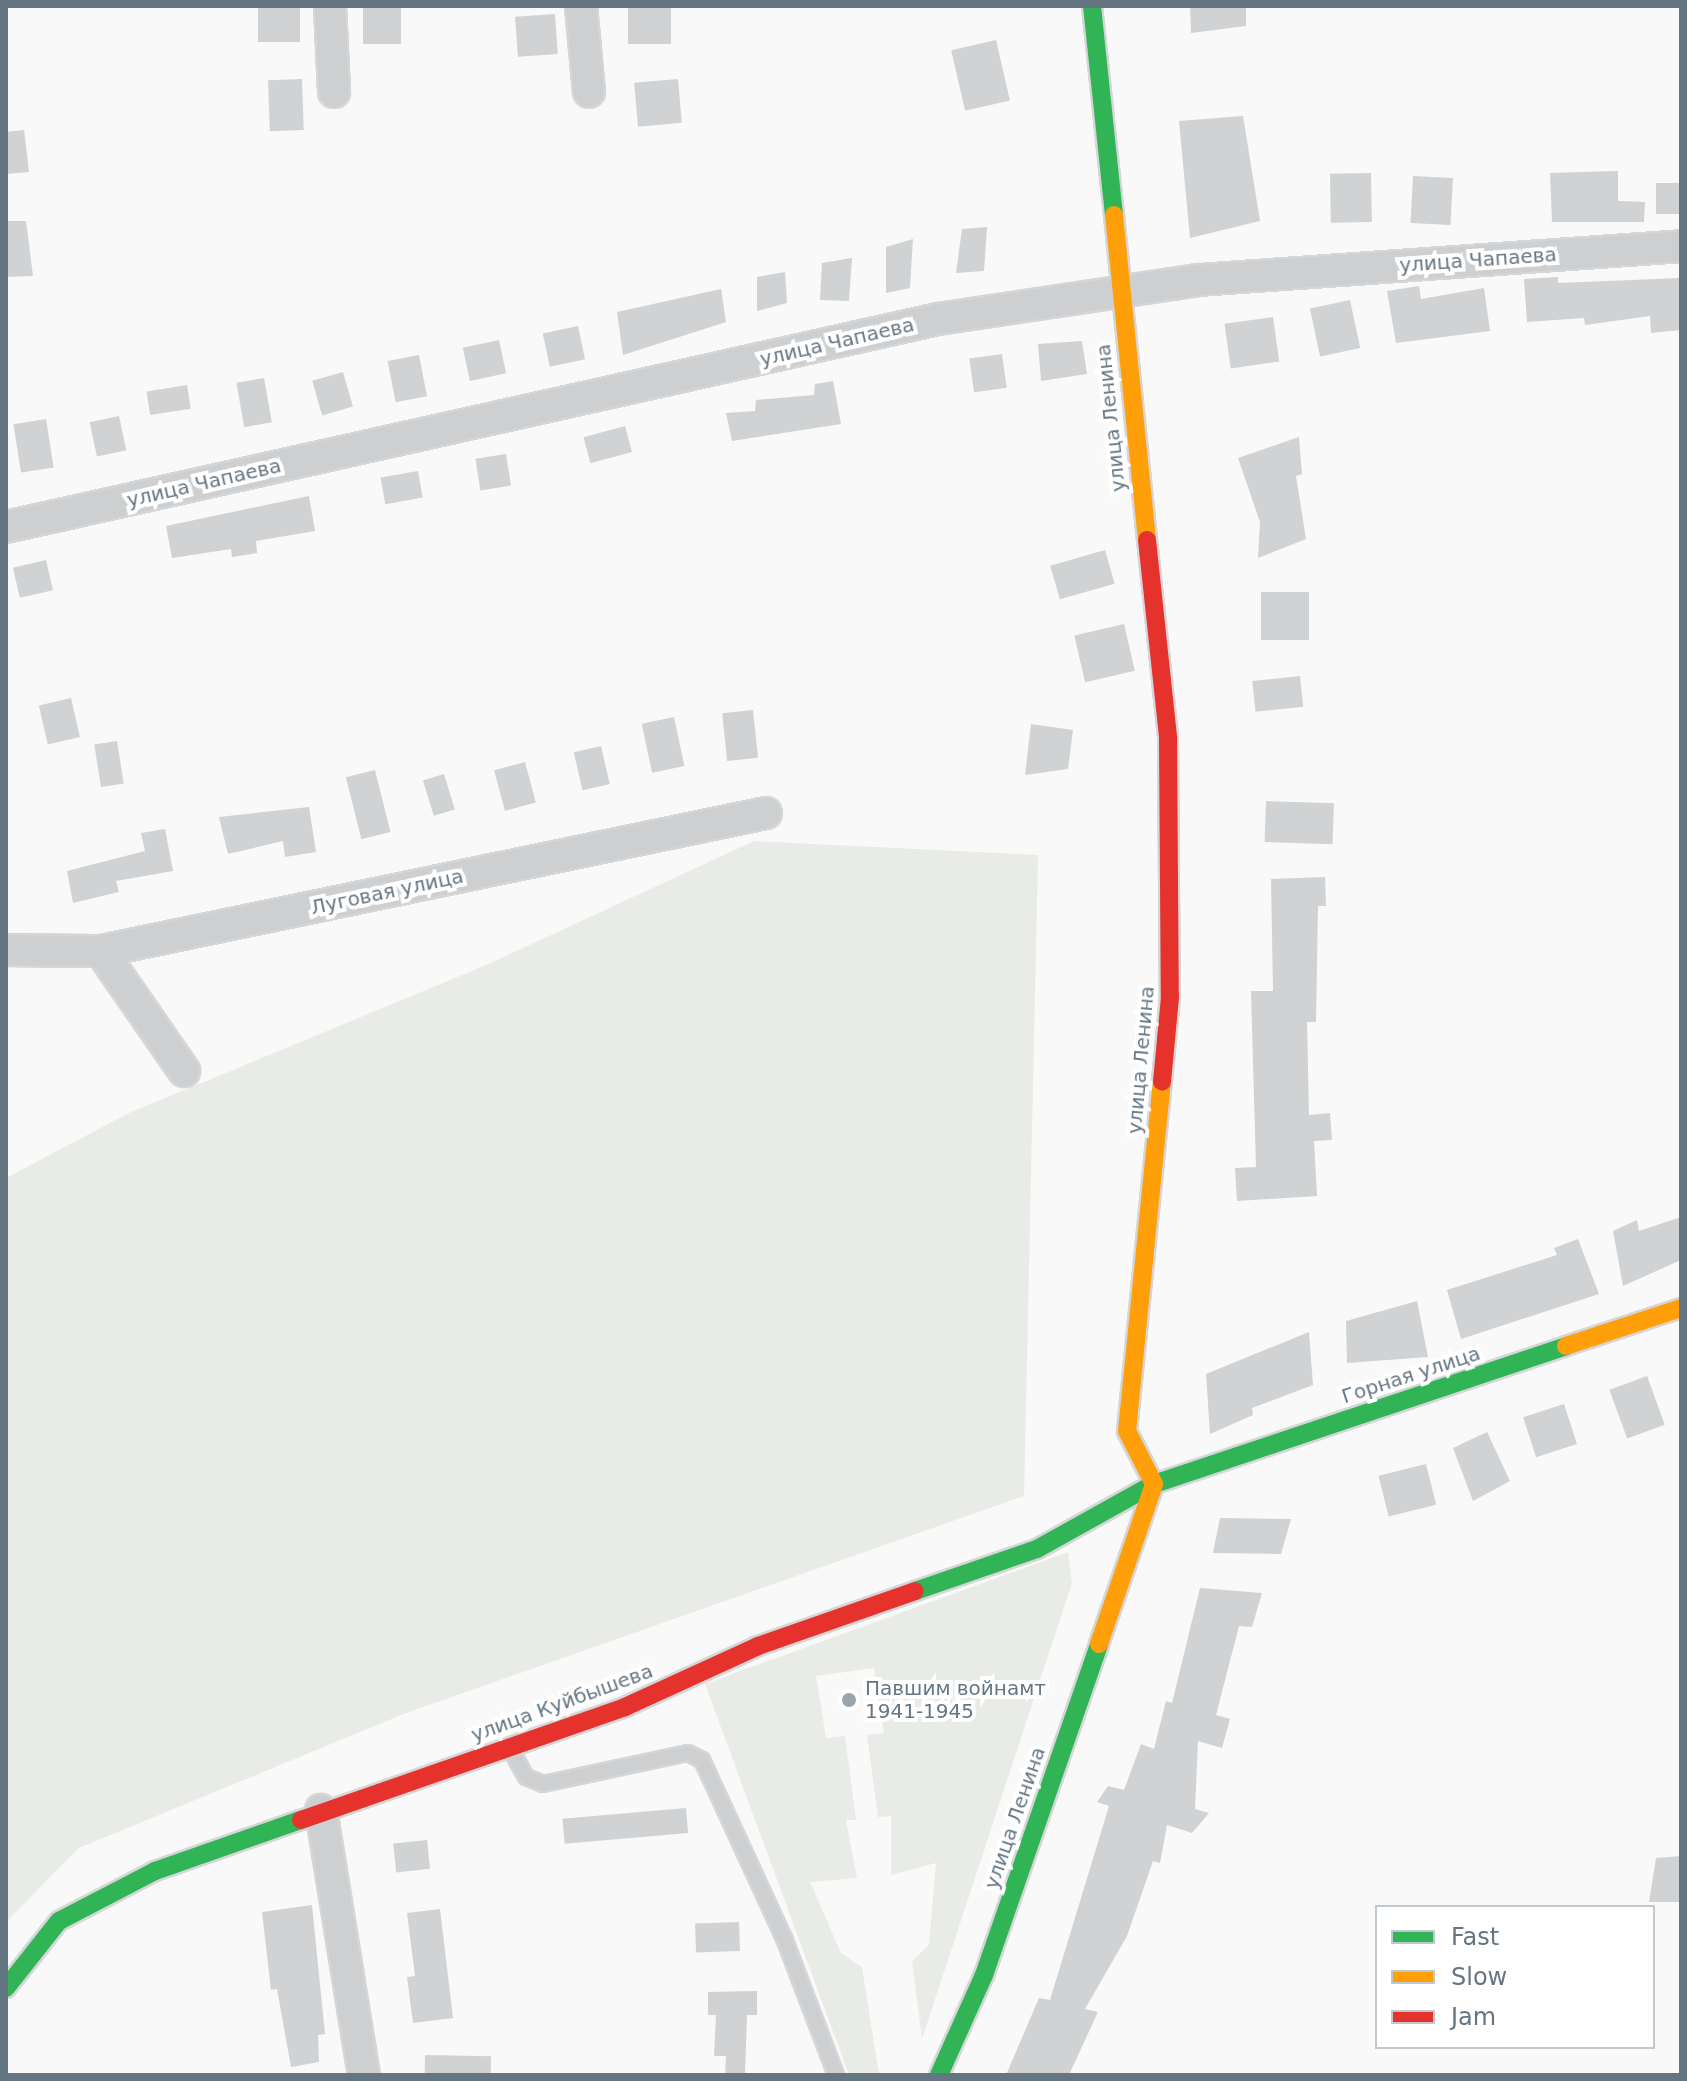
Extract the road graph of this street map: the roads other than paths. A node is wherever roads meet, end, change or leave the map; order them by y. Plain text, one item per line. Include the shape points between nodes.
1 (330, 6) edge
2 (581, 6) edge
3 (1092, 6) edge
4 (334, 92) dead end
5 (589, 92) dead end
6 (1681, 246) edge
7 (1120, 292) junction
8 (6, 527) edge
9 (766, 813) dead end
10 (6, 950) edge
11 (101, 951) junction
12 (184, 1071) dead end
13 (1681, 1308) edge
14 (1154, 1484) junction
15 (509, 1746) junction
16 (321, 1810) junction
17 (6, 1988) edge
18 (364, 2075) edge
19 (836, 2075) edge
20 (939, 2075) edge

1 - 4 street
2 - 5 street
3 - 7 street, улица Ленина
6 - 7 street, улица Чапаева via 1198,280
7 - 8 street, улица Чапаева via 938,319
7 - 14 street, улица Ленина via 1168,738 1170,997 1127,1431
9 - 11 street, Луговая улица
10 - 11 street, Луговая улица
11 - 12 street
13 - 14 street, Горная улица
14 - 15 street, улица Куйбышева via 1037,1549 758,1646 625,1707
14 - 20 street, улица Ленина via 984,1975
15 - 16 street, улица Куйбышева
15 - 19 lane via 526,1777 543,1784 688,1753 702,1760 784,1938
16 - 17 street, улица Куйбышева via 155,1871 59,1921
16 - 18 street

